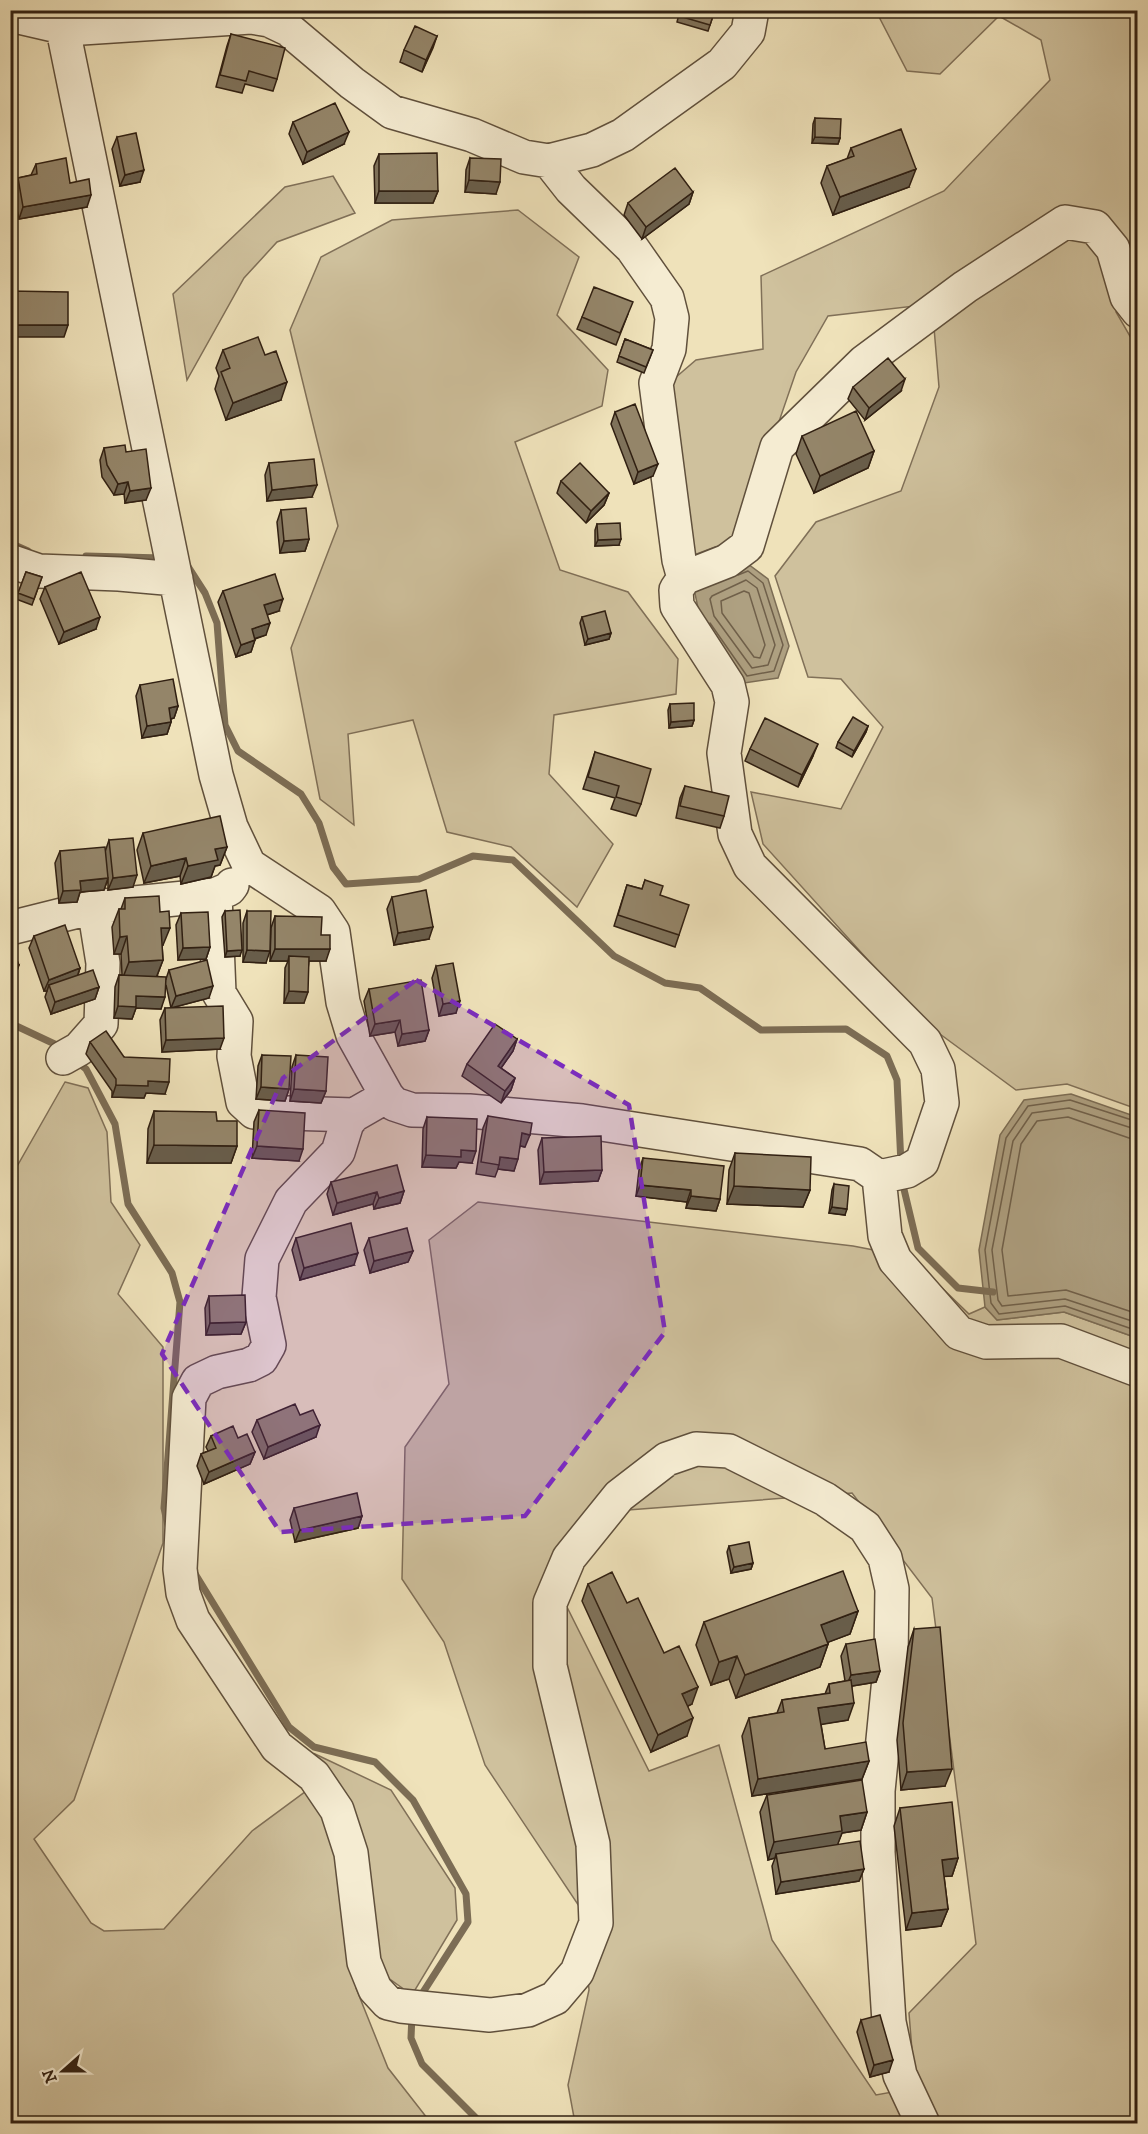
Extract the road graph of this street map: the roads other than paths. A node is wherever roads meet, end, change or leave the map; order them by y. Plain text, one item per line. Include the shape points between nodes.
1 (752, 10) edge
2 (10, 15) edge
3 (61, 19) edge
4 (549, 161) junction
5 (1137, 311) edge
6 (10, 561) edge
7 (684, 578) junction
8 (176, 579) junction
9 (249, 866) junction
10 (215, 895) junction
11 (94, 907) junction
12 (10, 928) edge
13 (71, 1054) dead end
14 (387, 1096) junction
15 (354, 1115) junction
16 (892, 1174) junction
17 (1137, 1370) edge
18 (923, 2124) edge

1 - 4 street via 748,32 722,64 622,135 592,150
2 - 3 street
3 - 4 street via 82,28 251,17 269,20 288,29 392,112 472,135 524,157
3 - 8 street
4 - 7 street via 571,189 632,248 667,298 672,318 669,349 656,383
5 - 7 street via 1127,297 1113,249 1095,226 1065,222 965,287 864,362 777,447 747,546 727,561
6 - 8 street via 39,572
7 - 16 street via 676,590 677,606 728,685 732,702 724,753 735,834 750,866 925,1042 938,1069 942,1103 922,1162
8 - 9 street via 216,775 231,827
9 - 10 street via 229,889
9 - 14 street via 319,911 333,932 343,1002 353,1035
10 - 11 street
10 - 15 street via 219,993 236,1021 234,1056 243,1102 254,1112
11 - 12 street
11 - 13 street via 103,963 101,1024
14 - 15 street
14 - 16 street via 394,1104 412,1110 582,1121 860,1164
15 - 18 street via 347,1123 338,1152 291,1201 262,1259 259,1297 269,1345 261,1359 198,1381 189,1398 180,1569 183,1593 193,1620 277,1747 314,1776 338,1810 351,1853 364,1962 375,1989 388,2003 490,2015 528,2010 555,1998 577,1972 596,1923 593,1844 550,1666 550,1603 569,1558 619,1496 667,1459 696,1449 729,1451 825,1499 865,1527 885,1558 892,1589 891,1658 878,1791 878,1852 889,2022 900,2075
16 - 17 street via 885,1236 895,1260 958,1333 987,1342 1061,1341

